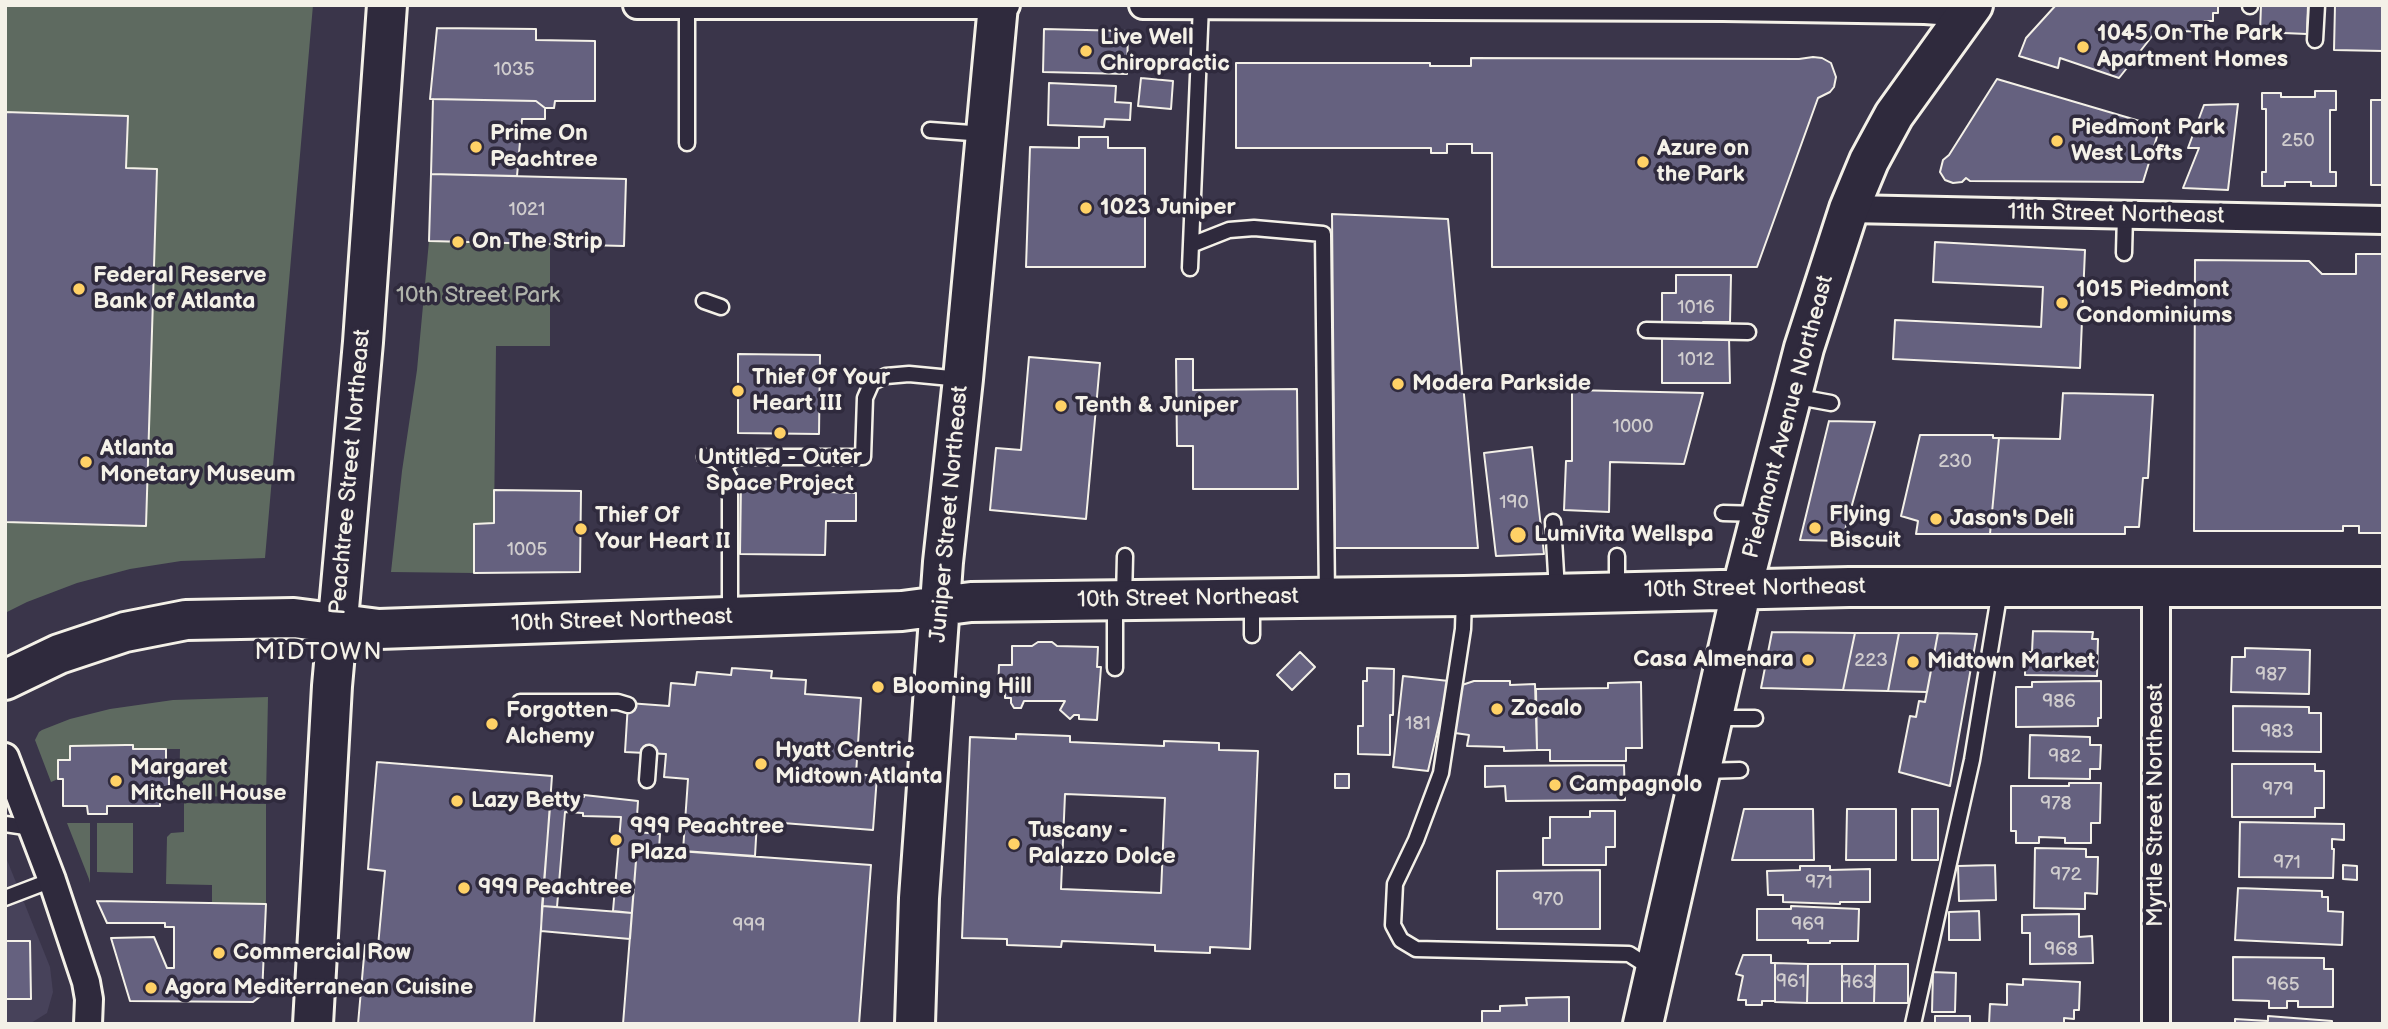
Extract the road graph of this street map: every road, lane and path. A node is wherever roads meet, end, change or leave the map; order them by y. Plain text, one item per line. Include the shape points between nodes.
1 (387, 5) edge
2 (637, 5) edge
3 (687, 5) edge
4 (998, 5) edge
5 (1006, 5) edge
6 (1143, 5) edge
7 (1201, 5) edge
8 (2316, 5) edge
9 (1552, 6) edge
10 (1723, 6) edge
11 (1969, 9) edge
12 (2315, 40) dead end
13 (930, 130) dead end
14 (985, 134) junction
15 (687, 143) dead end
16 (1849, 209) junction
17 (2125, 215) junction
18 (2383, 220) edge
19 (1191, 245) junction
20 (2124, 253) dead end
21 (1190, 268) dead end
22 (704, 300) dead end
23 (721, 307) dead end
24 (1646, 330) dead end
25 (1748, 332) dead end
26 (963, 379) junction
27 (1792, 396) junction
28 (1831, 402) dead end
29 (705, 457) dead end
30 (723, 466) junction
31 (1723, 513) dead end
32 (1761, 514) junction
33 (1553, 522) dead end
34 (1125, 556) dead end
35 (2000, 587) junction
36 (2156, 587) junction
37 (2383, 587) edge
38 (1742, 588) junction
39 (1558, 593) junction
40 (1464, 596) junction
41 (1327, 598) junction
42 (1119, 600) junction
43 (941, 606) junction
44 (730, 617) junction
45 (338, 624) junction
46 (1115, 668) dead end
47 (5, 680) edge
48 (520, 702) dead end
49 (628, 705) dead end
50 (1713, 718) junction
51 (1755, 718) dead end
52 (649, 753) dead end
53 (5, 757) edge
54 (1740, 770) dead end
55 (1700, 771) junction
56 (647, 780) dead end
57 (5, 824) edge
58 (32, 828) junction
59 (52, 880) junction
60 (5, 898) edge
61 (1655, 971) junction
62 (88, 1024) edge
63 (313, 1024) edge
64 (915, 1024) edge
65 (1643, 1024) edge
66 (1913, 1024) edge
67 (2156, 1024) edge

1 - 45 main road, Peachtree Street Northeast
2 - 3 street
3 - 4 street
3 - 15 lane
4 - 5 street
4 - 14 main road, Juniper Street Northeast
6 - 7 street
7 - 9 street
7 - 19 lane
8 - 12 lane
9 - 10 street
10 - 11 street
11 - 16 main road, Piedmont Avenue Northeast via 1894,115
13 - 14 lane
14 - 26 main road, Juniper Street Northeast
16 - 17 street, 11th Street Northeast
16 - 27 main road, Piedmont Avenue Northeast
17 - 18 street, 11th Street Northeast
17 - 20 lane
19 - 21 lane
19 - 41 lane via 1229,230 1323,234
22 - 23 lane
24 - 25 lane
26 - 30 lane via 909,374 872,382 865,398 863,457 737,457
26 - 43 main road, Juniper Street Northeast
27 - 28 lane
27 - 32 main road, Piedmont Avenue Northeast
29 - 30 lane
30 - 44 lane via 730,479 731,497
31 - 32 lane
32 - 38 main road, Piedmont Avenue Northeast
33 - 39 lane
34 - 42 lane
35 - 36 main road, 10th Street Northeast
35 - 38 main road, 10th Street Northeast
35 - 66 lane via 1972,760
36 - 37 main road, 10th Street Northeast
36 - 67 street, Myrtle Street Northeast
38 - 39 main road, 10th Street Northeast via 1617,574
38 - 50 main road, Piedmont Avenue Northeast
39 - 40 main road, 10th Street Northeast
40 - 41 main road, 10th Street Northeast
40 - 61 lane via 1441,773 1395,884 1393,925 1401,940 1416,949 1629,954
41 - 42 main road, 10th Street Northeast via 1252,617
42 - 43 main road, 10th Street Northeast
42 - 46 lane
43 - 44 main road, 10th Street Northeast
43 - 64 main road, Juniper Street Northeast via 919,898
44 - 45 main road, 10th Street Northeast via 379,629
45 - 47 main road, 10th Street Northeast via 295,618 186,620 125,632 60,654
45 - 63 main road, Peachtree Street Northeast
48 - 49 lane
50 - 51 lane
50 - 55 main road, Piedmont Avenue Northeast
52 - 56 lane
53 - 58 street
54 - 55 lane
55 - 61 main road, Piedmont Avenue Northeast
57 - 58 lane
58 - 59 street
59 - 60 lane
59 - 62 street via 86,982
61 - 65 main road, Piedmont Avenue Northeast

